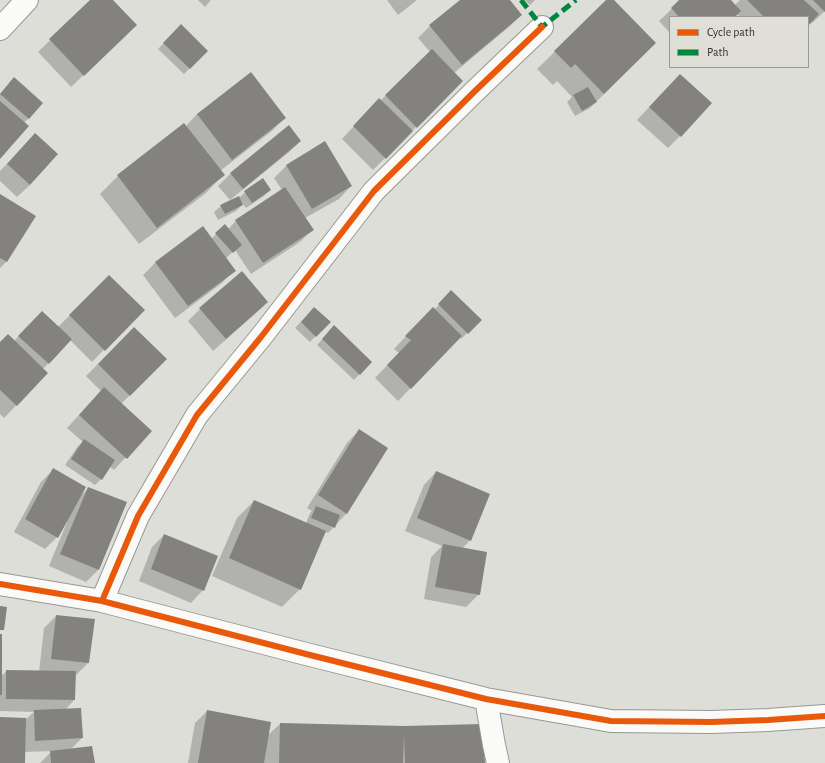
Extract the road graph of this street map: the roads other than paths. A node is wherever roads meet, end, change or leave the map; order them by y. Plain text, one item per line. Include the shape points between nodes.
1 (27, 0) edge
2 (542, 27) dead end
3 (0, 29) edge
4 (0, 584) edge
5 (102, 601) junction
6 (486, 699) junction
7 (825, 716) edge
8 (498, 763) edge

1 - 3 street
2 - 5 street via 374,190 261,337 197,415 138,516
4 - 5 street
5 - 6 street
6 - 7 street via 611,721 711,722
6 - 8 street

